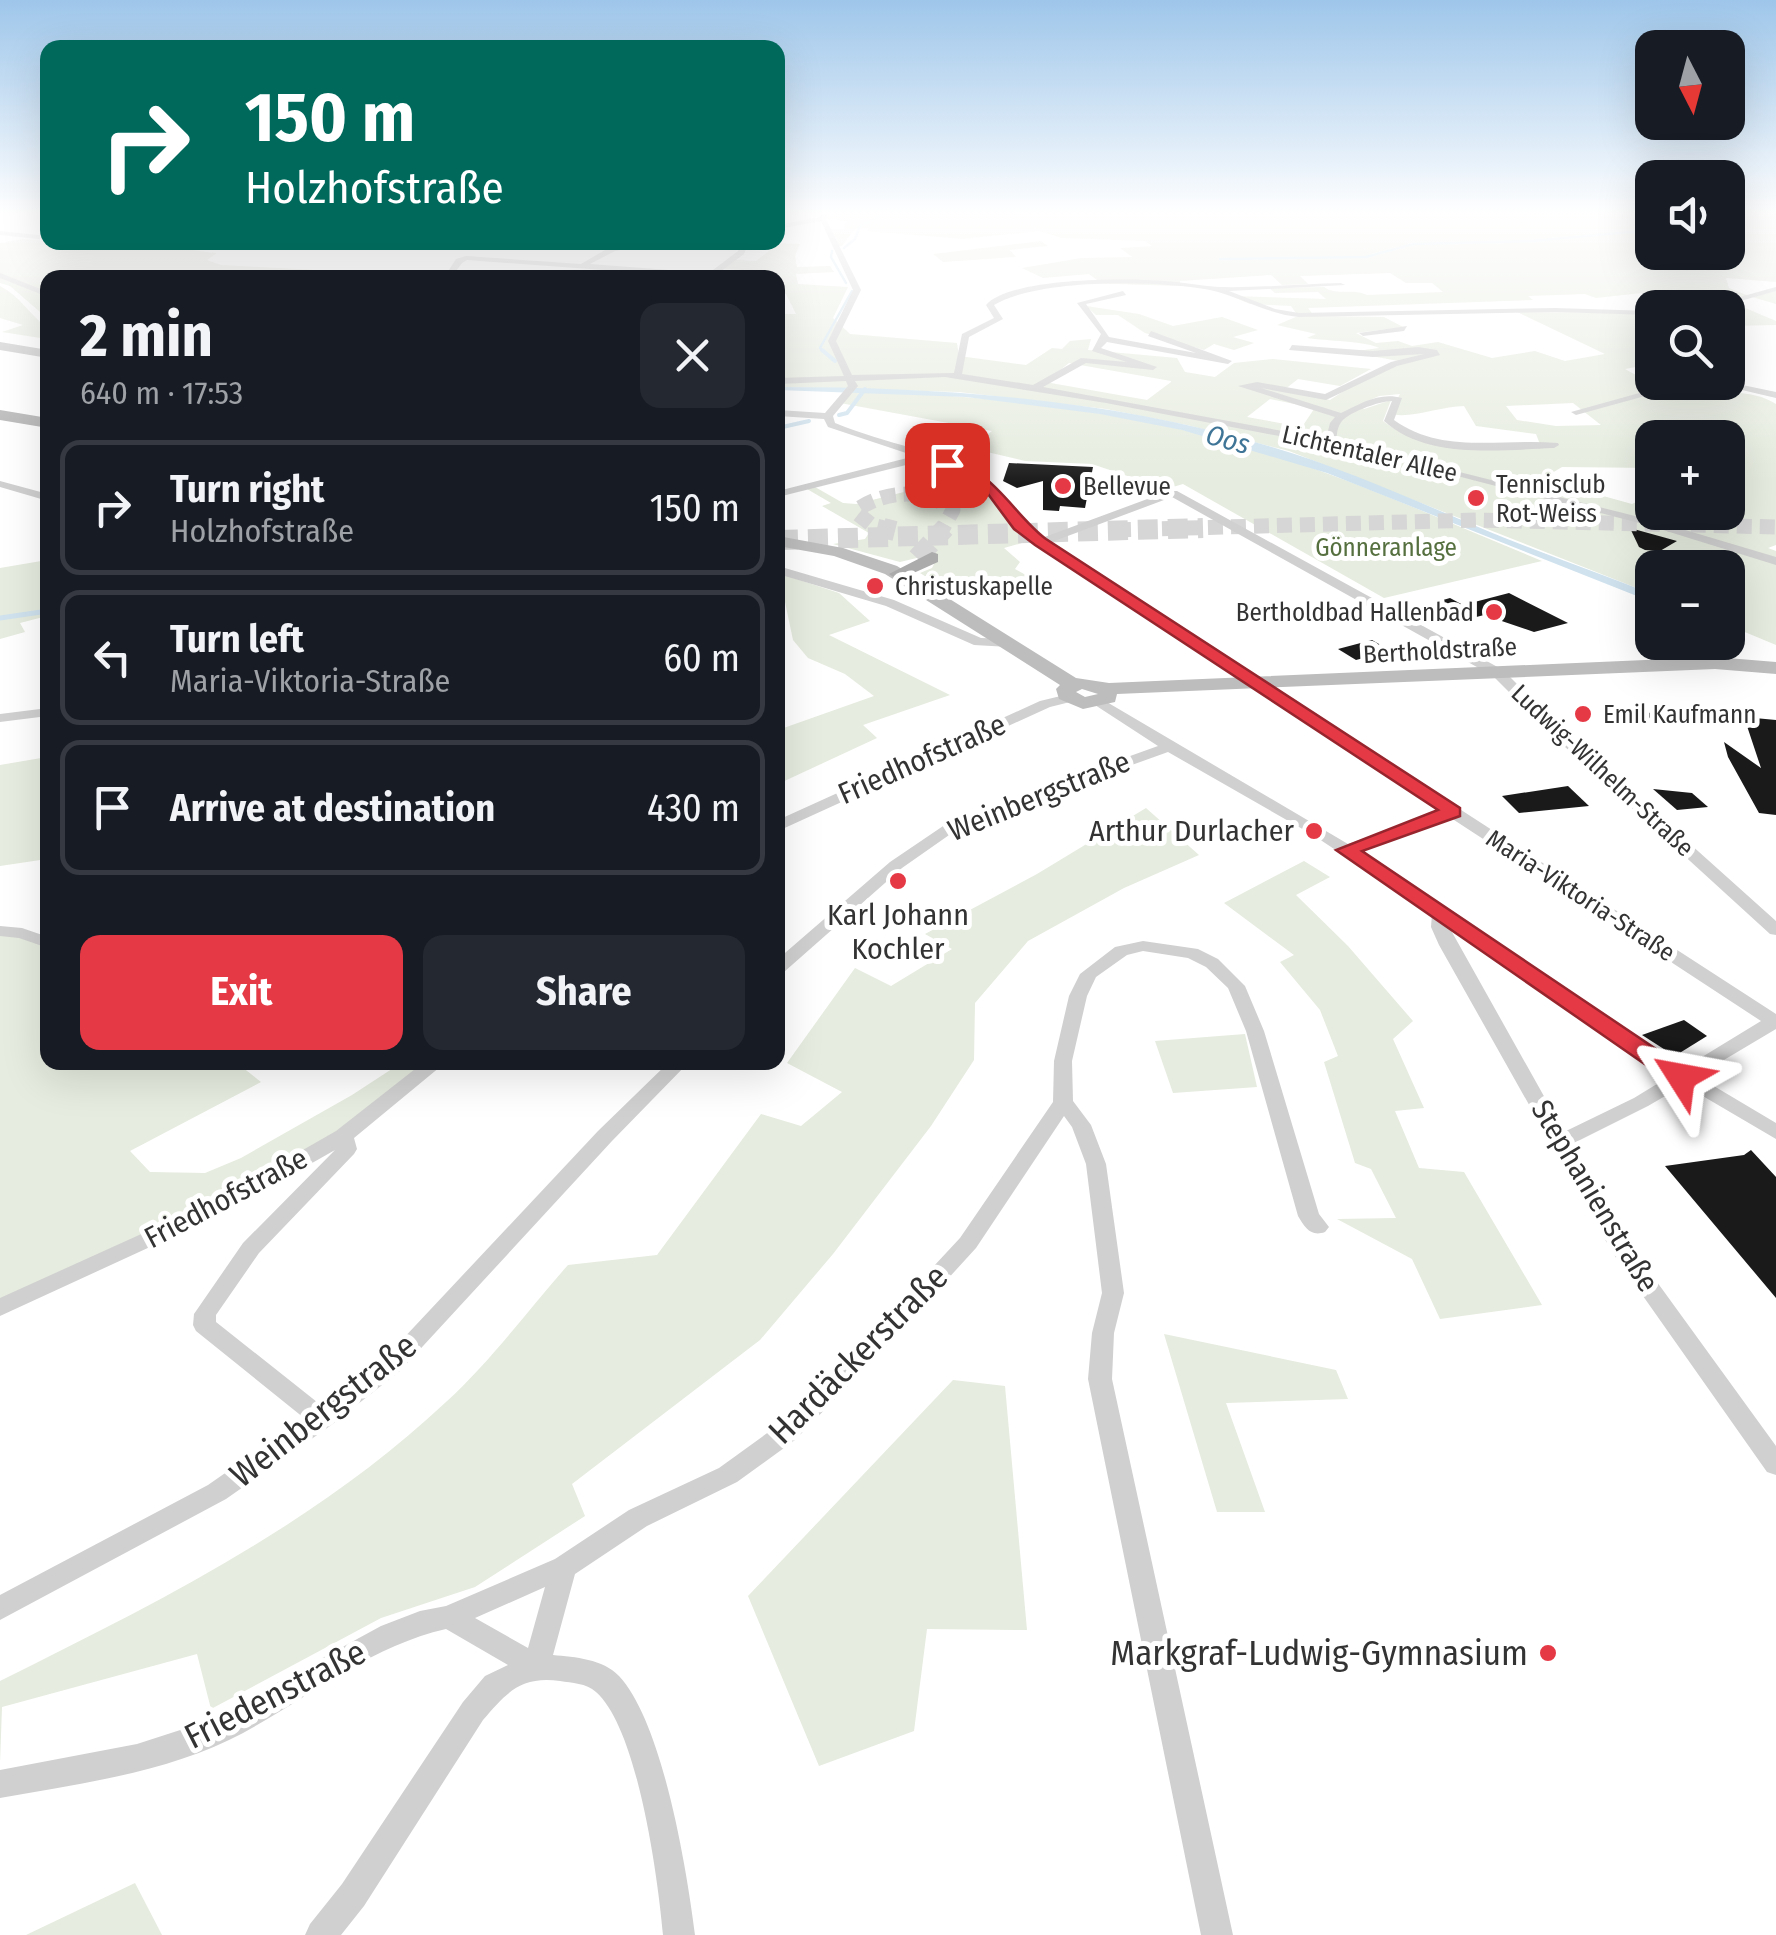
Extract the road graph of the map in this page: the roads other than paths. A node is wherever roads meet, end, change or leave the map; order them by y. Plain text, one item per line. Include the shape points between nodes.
1 (850, 303) edge
2 (992, 303) edge
3 (1082, 303) edge
4 (1251, 303) edge
5 (1635, 312) edge
6 (1384, 316) junction
7 (1151, 334) dead end
8 (1363, 334) dead end
9 (1105, 339) junction
10 (1292, 348) dead end
11 (3, 349) edge
12 (40, 353) edge
13 (958, 374) junction
14 (785, 382) edge
15 (852, 385) junction
16 (1035, 388) junction
17 (1745, 389) edge
18 (1776, 396) edge
19 (1635, 397) edge
20 (1576, 412) dead end
21 (785, 413) edge
22 (0, 415) edge
23 (828, 416) junction
24 (1342, 416) junction
25 (40, 422) edge
26 (1331, 441) junction
27 (1554, 445) dead end
28 (924, 457) junction
29 (0, 484) edge
30 (785, 492) edge
31 (40, 496) edge
32 (785, 542) edge
33 (1040, 542) junction
34 (924, 558) tunnel mouth
35 (1776, 561) edge
36 (785, 572) edge
37 (894, 572) junction
38 (1009, 643) junction
39 (1776, 668) edge
40 (1498, 673) junction
41 (1260, 684) junction
42 (1071, 691) junction
43 (1104, 696) junction
44 (40, 713) edge
45 (0, 718) edge
46 (1167, 747) junction
47 (1453, 812) junction
48 (785, 823) edge
49 (1346, 850) junction
50 (1440, 914) junction
51 (1776, 930) edge
52 (0, 931) edge
53 (40, 940) edge
54 (785, 962) edge
55 (1775, 1022) edge
56 (427, 1070) edge
57 (672, 1070) edge
58 (1681, 1077) junction
59 (1063, 1102) junction
60 (1776, 1132) edge
61 (343, 1136) junction
62 (1560, 1142) junction
63 (1318, 1227) dead end
64 (0, 1308) edge
65 (322, 1419) junction
66 (1776, 1464) edge
67 (564, 1568) junction
68 (0, 1608) edge
69 (448, 1617) junction
70 (537, 1664) junction
71 (0, 1784) edge
72 (321, 1935) edge
73 (679, 1935) edge
74 (1217, 1935) edge

1 - 15 street via 832,341
2 - 13 street via 998,322 965,336
3 - 9 street
4 - 6 street via 1278,314
5 - 6 street
6 - 8 street via 1404,328
7 - 9 street via 1228,361
9 - 16 street via 1096,351 1153,367 1084,360
10 - 24 street via 1437,353 1394,364 1326,396 1242,388
11 - 12 main road
13 - 15 street, Lichtentaler Allee via 906,373
13 - 16 street, Lichtentaler Allee
14 - 15 street, Lichtentaler Allee
15 - 23 street
16 - 26 street, Lichtentaler Allee
17 - 18 street
19 - 20 street
21 - 23 street
22 - 25 main road
23 - 28 street, Maria-Viktoria-Straße via 831,425 852,435
24 - 26 street
24 - 27 street, Lichtentaler Allee via 1394,397 1399,400 1389,421 1418,438
26 - 35 street, Lichtentaler Allee
28 - 30 street
28 - 33 street, Maria-Viktoria-Straße via 990,487
29 - 31 street
32 - 37 main road
33 - 40 street, Ludwig-Wilhelm-Straße via 1174,493
33 - 41 street, Maria-Viktoria-Straße
34 - 37 main road
36 - 38 street via 890,603 979,642
37 - 38 main road
38 - 42 main road
39 - 40 main road, Bertholdstraße via 1715,663
40 - 41 main road, Bertholdstraße
40 - 51 street, Ludwig-Wilhelm-Straße
41 - 43 main road, Bertholdstraße via 1139,685
41 - 47 street, Maria-Viktoria-Straße
42 - 43 main road, Bertholdstraße via 1095,684
42 - 48 street, Friedhofstraße
43 - 46 street
44 - 45 street
46 - 49 street
46 - 54 street, Weinbergstraße via 957,823 896,865
47 - 49 street
47 - 55 street, Maria-Viktoria-Straße
49 - 50 street
50 - 58 street
50 - 62 street, Stephanienstraße via 1448,945
52 - 53 street
55 - 58 street
56 - 61 street, Friedhofstraße
57 - 65 street, Weinbergstraße via 392,1365
58 - 60 street
58 - 62 street
59 - 63 street via 1063,1061 1089,974 1142,946 1170,947 1212,962 1236,986 1255,1031 1309,1216
59 - 67 street, Hardäckerstraße via 968,1243 786,1433 728,1475 638,1518
59 - 74 street via 1081,1125 1096,1164 1112,1293 1100,1379
61 - 64 street, Friedhofstraße via 219,1208
61 - 65 street via 347,1149 251,1248 204,1325
62 - 66 street, Stephanienstraße via 1620,1247
65 - 68 street, Weinbergstraße via 217,1492
67 - 69 street, Hardäckerstraße
67 - 70 street
69 - 70 street
69 - 71 street, Friedenstraße via 404,1628 214,1732 112,1765
70 - 72 street via 495,1686 474,1711
70 - 73 street via 573,1668 608,1684 630,1719 658,1813

